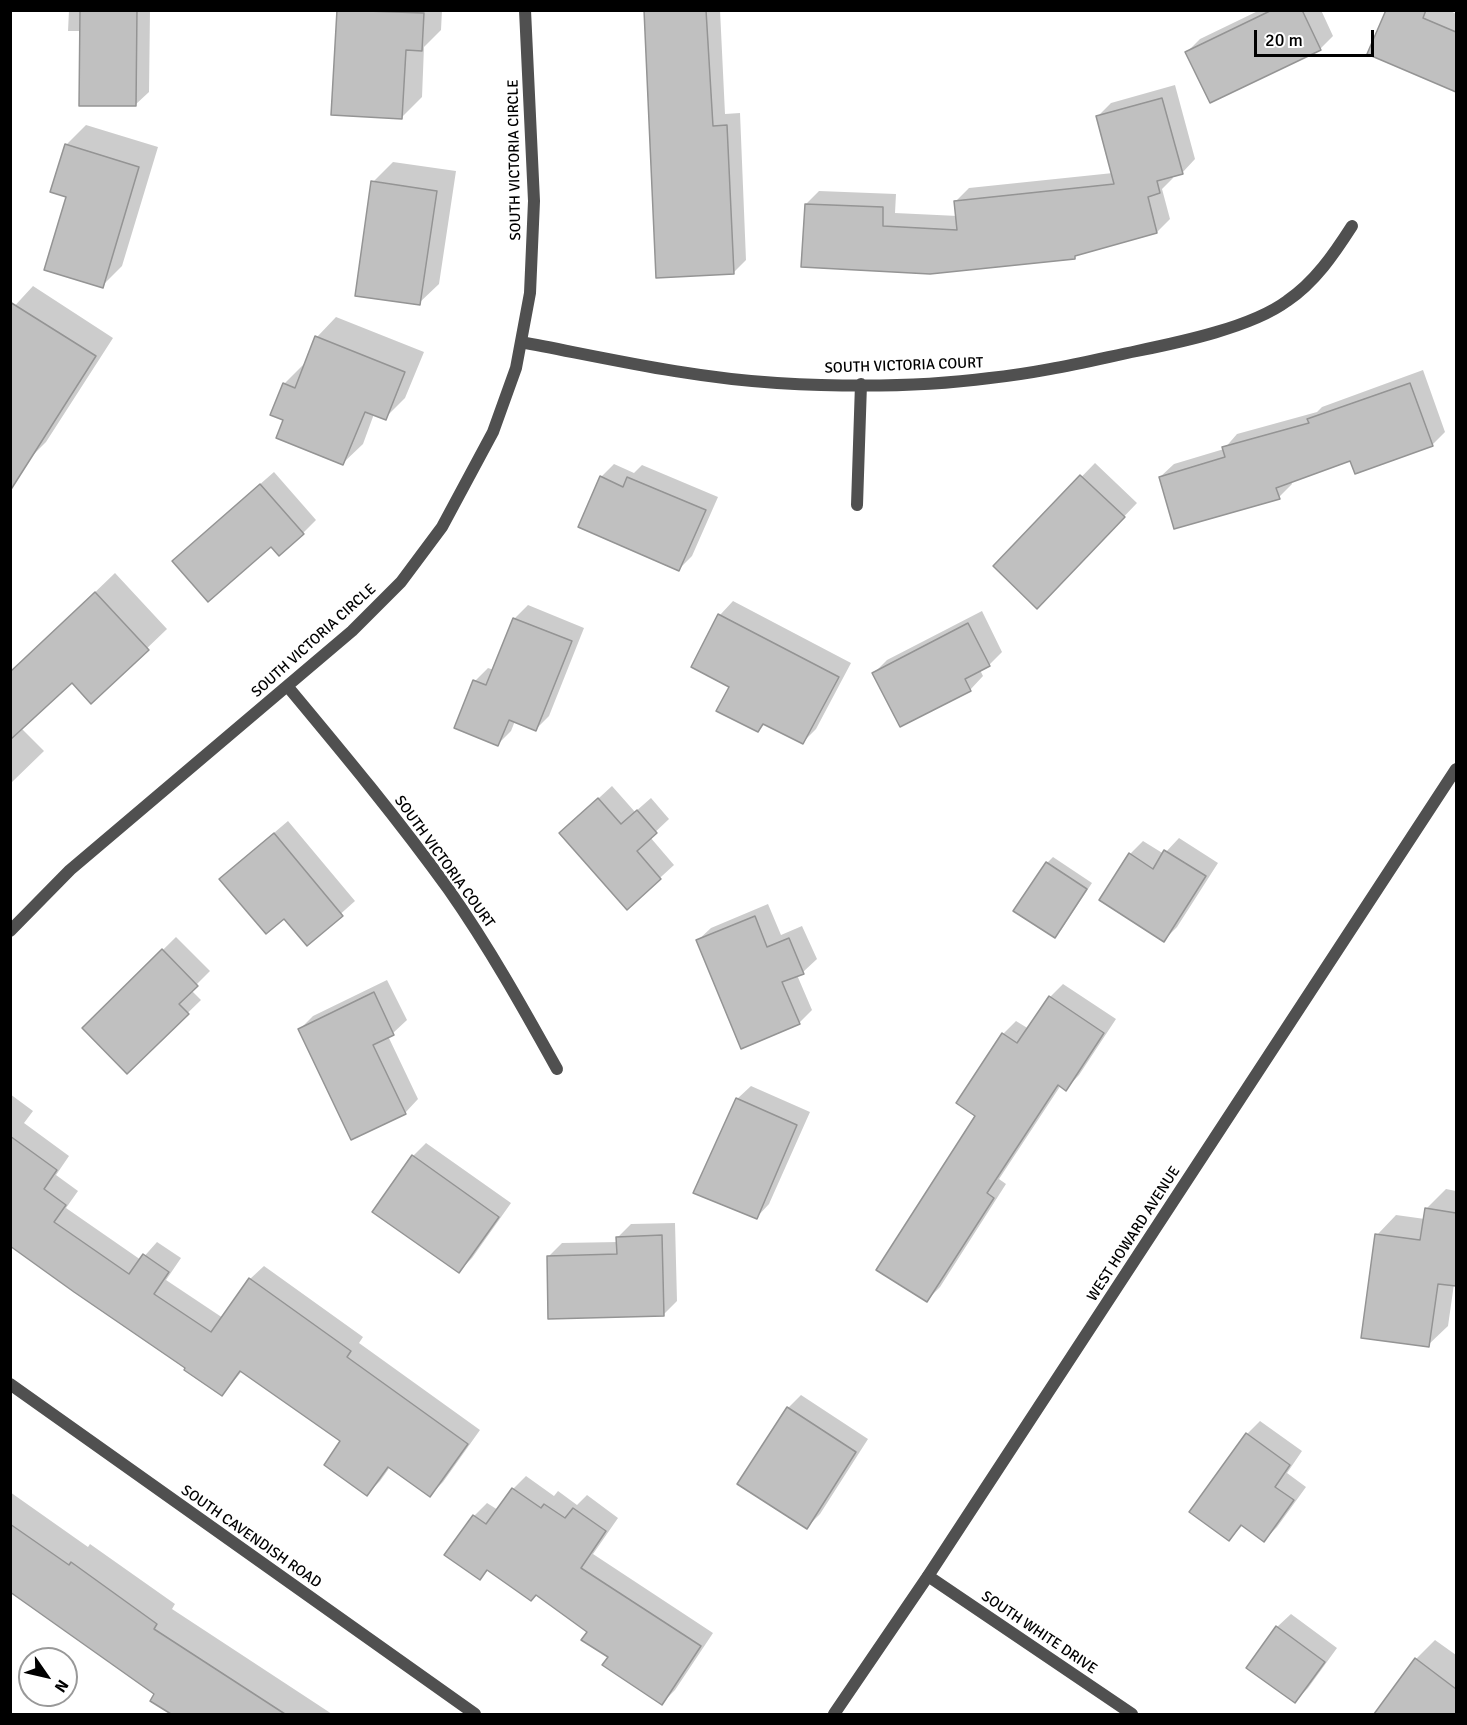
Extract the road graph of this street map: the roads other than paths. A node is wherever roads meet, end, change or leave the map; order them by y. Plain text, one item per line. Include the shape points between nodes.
1 (525, 10) edge
2 (1352, 226) dead end
3 (522, 342) junction
4 (861, 384) junction
5 (857, 505) dead end
6 (288, 687) junction
7 (1456, 769) edge
8 (10, 931) edge
9 (557, 1069) dead end
10 (10, 1384) edge
11 (928, 1576) junction
12 (475, 1714) edge
13 (834, 1714) edge
14 (1132, 1714) edge

1 - 3 street, SOUTH VICTORIA CIRCLE via 534,201 530,293
2 - 4 street, SOUTH VICTORIA COURT via 1311,281 1287,302 1255,320 1168,344 1055,368 934,383
3 - 4 street, SOUTH VICTORIA COURT via 675,371 777,383
3 - 6 street, SOUTH VICTORIA CIRCLE via 493,432 442,527 401,582
4 - 5 street
6 - 8 street, SOUTH VICTORIA CIRCLE via 70,870
6 - 9 street, SOUTH VICTORIA COURT via 450,891 502,971
7 - 11 street, WEST HOWARD AVENUE
10 - 12 street, SOUTH CAVENDISH ROAD
11 - 13 street, WEST HOWARD AVENUE
11 - 14 street, SOUTH WHITE DRIVE

